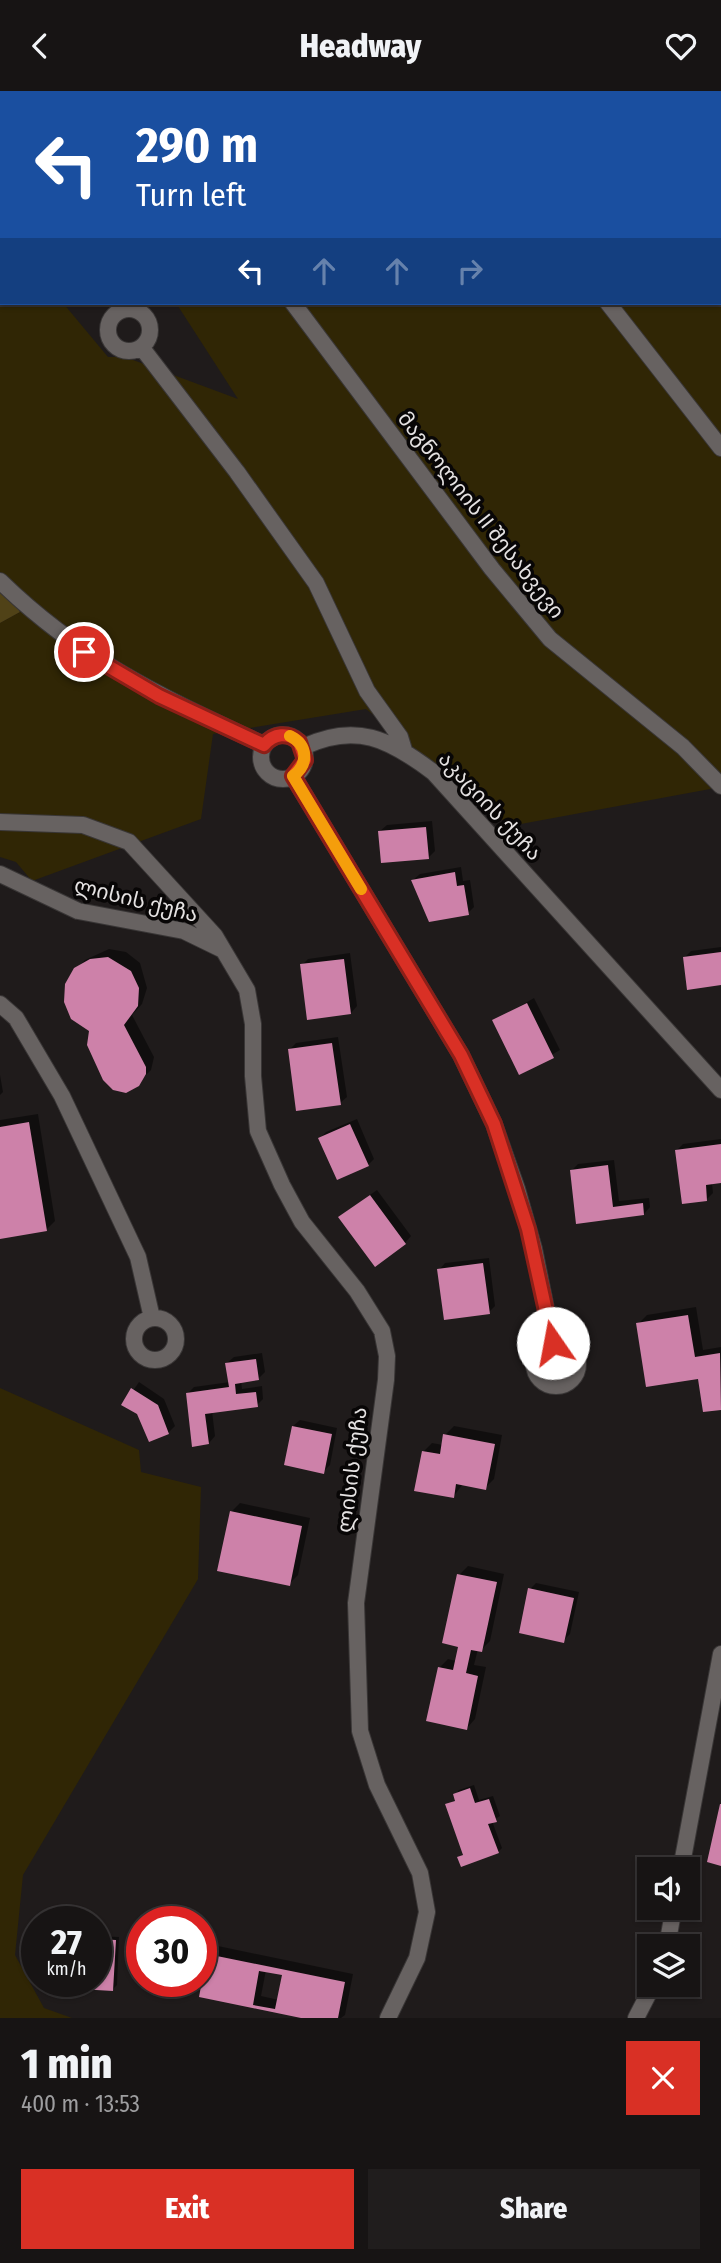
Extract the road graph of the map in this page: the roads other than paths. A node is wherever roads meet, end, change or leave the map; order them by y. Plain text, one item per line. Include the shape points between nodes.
1 (294, 305) edge
2 (610, 305) edge
3 (142, 348) dead end
4 (721, 448) edge
5 (0, 580) edge
6 (264, 745) junction
7 (303, 747) junction
8 (404, 750) junction
9 (293, 776) junction
10 (721, 786) edge
11 (0, 822) edge
12 (0, 874) edge
13 (223, 951) junction
14 (0, 1004) edge
15 (721, 1090) edge
16 (152, 1318) dead end
17 (553, 1343) dead end
18 (721, 1654) edge
19 (683, 1857) edge
20 (647, 1997) edge
21 (388, 2018) edge
22 (636, 2018) edge

1 - 10 street, მაგნოლიის II შესახვევი via 492,569 550,639 683,747
2 - 4 street
3 - 8 street via 316,583 367,691 400,737
5 - 6 street via 40,619 84,652 159,696
6 - 7 street via 284,735
6 - 9 street via 261,761 270,774
7 - 8 street, აკაციის ქუჩა via 326,736 346,734 373,737
7 - 9 street via 303,767
8 - 15 street, აკაციის ქუჩა via 433,772
9 - 17 street via 461,1055 494,1124 534,1249
11 - 13 street, ლისის ქუჩა via 83,825 129,842 215,936
12 - 13 street, ლისის ქუჩა via 78,911 184,931
13 - 21 street, ლისის ქუჩა via 247,990 258,1131 302,1222 357,1291 382,1331 387,1356 356,1603 360,1731 377,1785 420,1873 426,1912 418,1958
14 - 16 street via 16,1018 62,1096 138,1257
18 - 19 street
20 - 22 street

